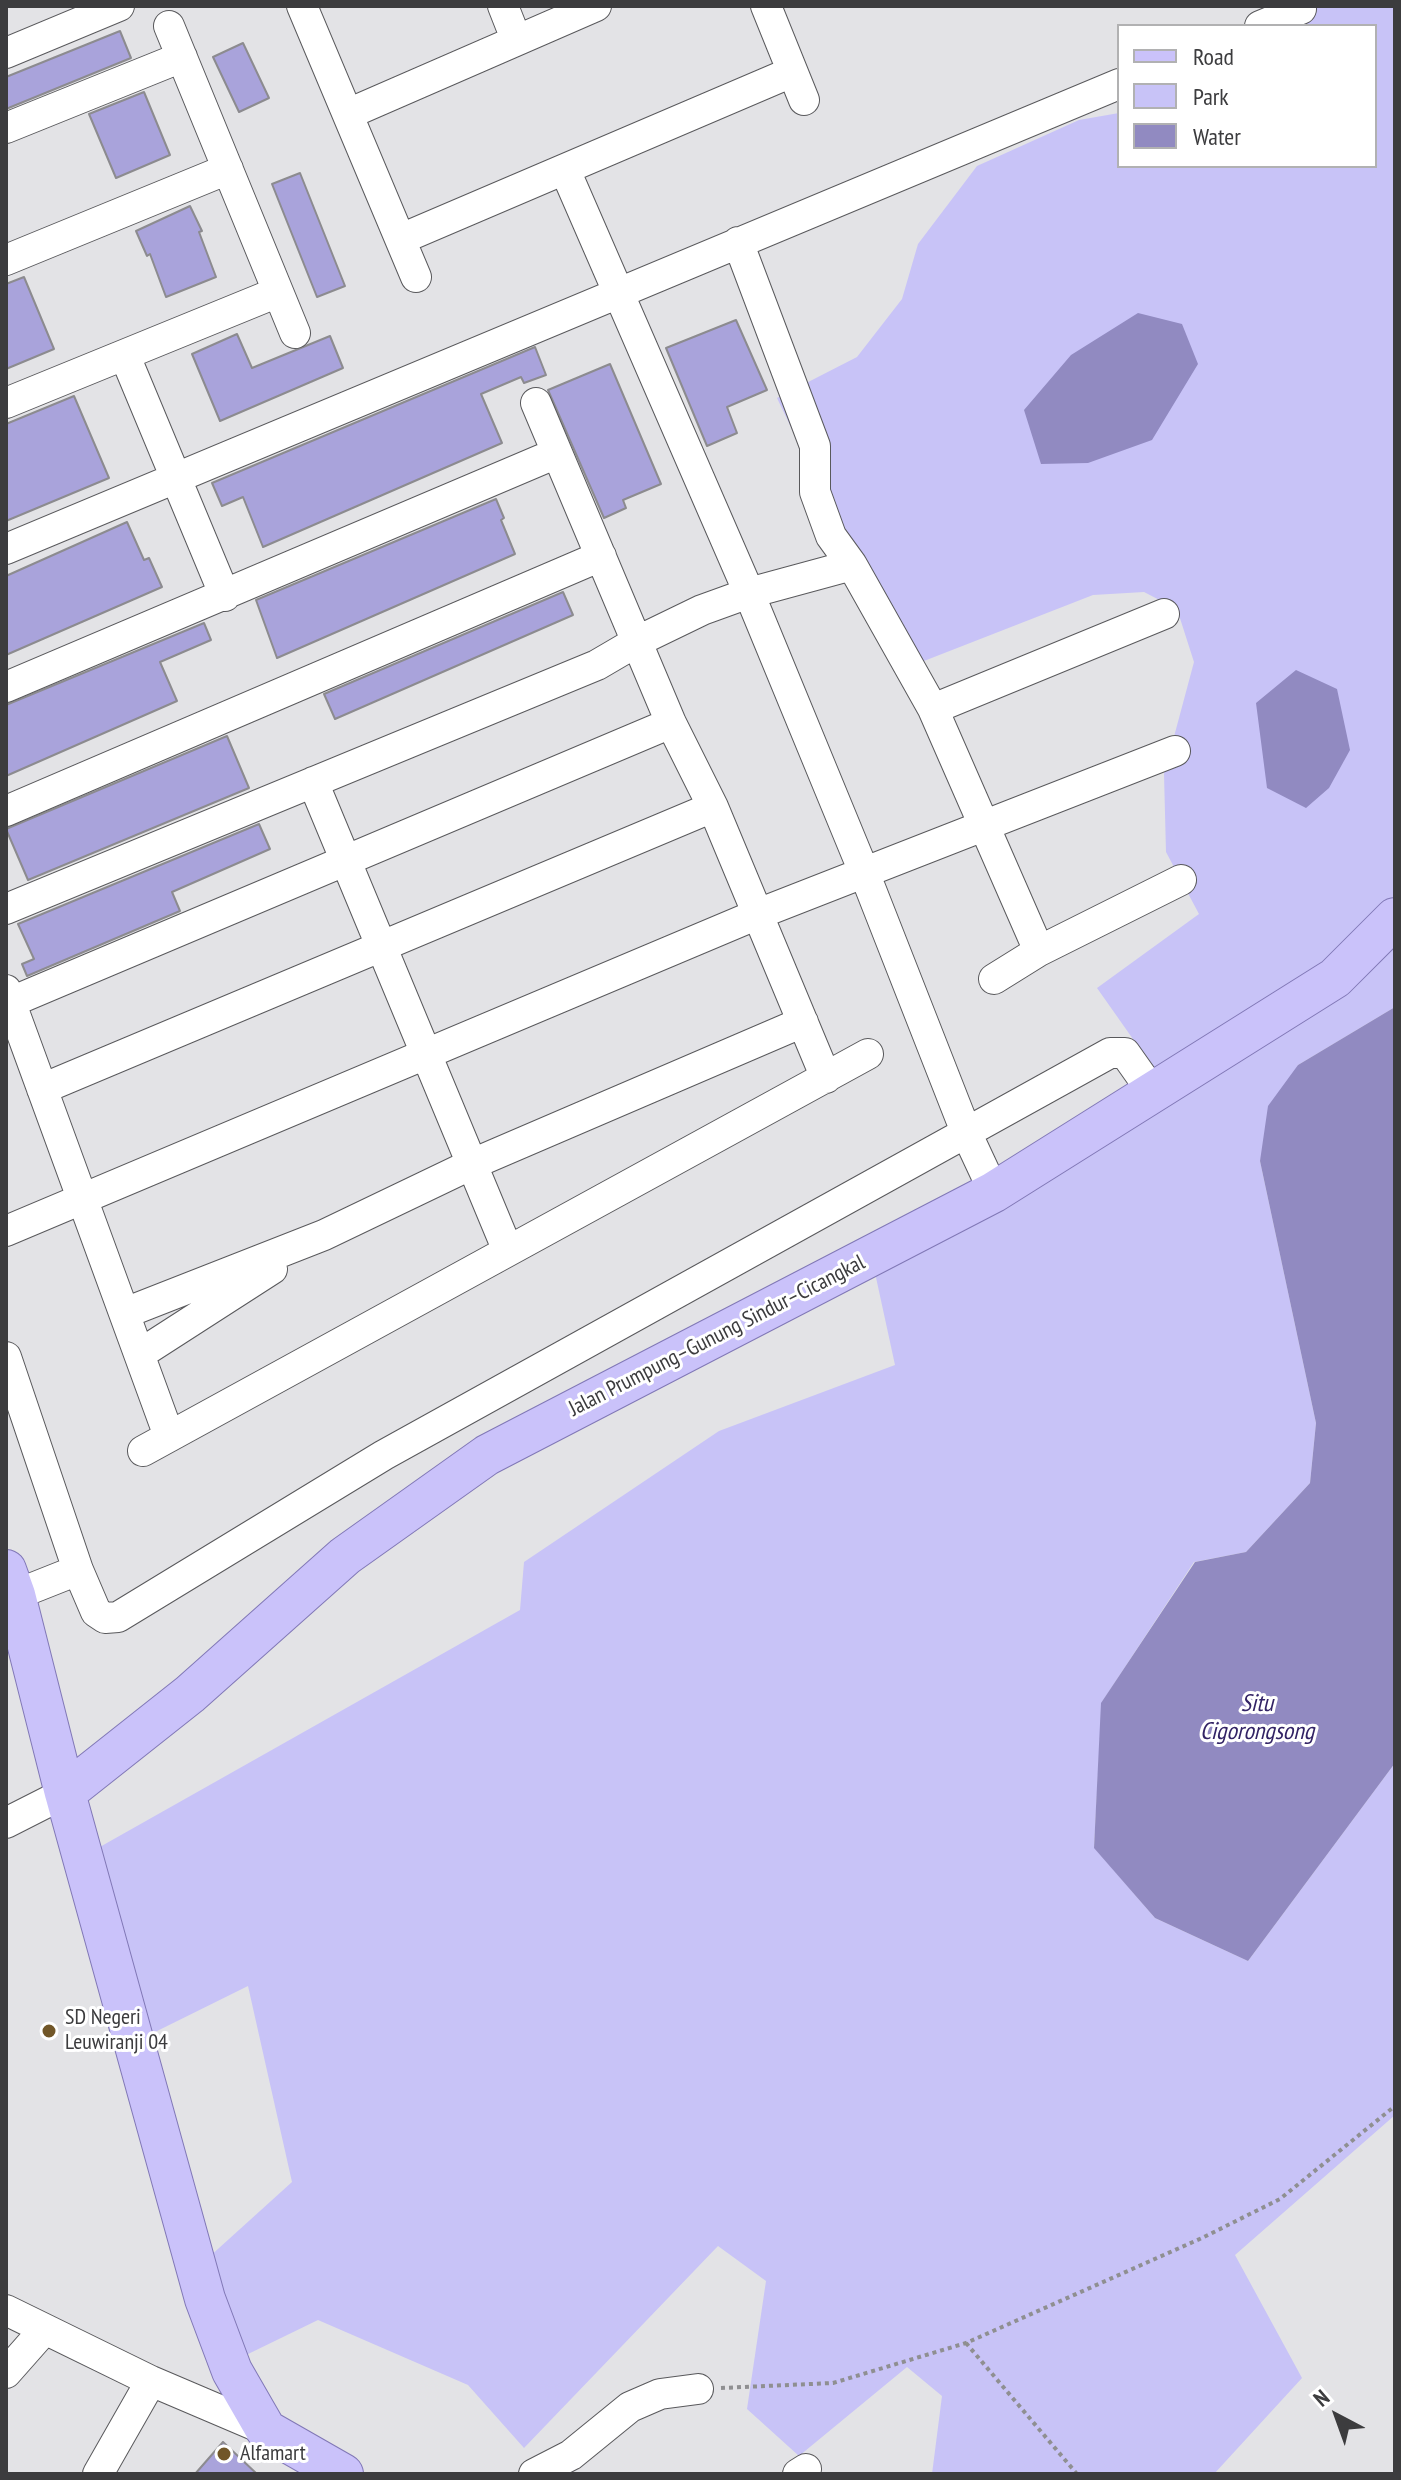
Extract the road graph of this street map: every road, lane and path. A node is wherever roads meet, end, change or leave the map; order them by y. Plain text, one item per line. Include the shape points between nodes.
1 (119, 6) edge
2 (503, 6) edge
3 (596, 6) edge
4 (766, 6) edge
5 (306, 7) edge
6 (1301, 9) dead end
7 (1265, 24) edge
8 (169, 26) dead end
9 (516, 39) junction
10 (6, 53) edge
11 (182, 57) junction
12 (792, 72) junction
13 (1117, 85) edge
14 (804, 100) dead end
15 (348, 114) junction
16 (6, 128) edge
17 (228, 169) junction
18 (565, 170) junction
19 (401, 239) junction
20 (738, 242) junction
21 (6, 260) edge
22 (416, 277) dead end
23 (278, 292) junction
24 (617, 293) junction
25 (295, 333) dead end
26 (125, 356) junction
27 (6, 403) edge
28 (536, 403) dead end
29 (557, 453) junction
30 (177, 478) junction
31 (6, 549) edge
32 (601, 556) junction
33 (852, 565) junction
34 (749, 593) junction
35 (225, 596) junction
36 (1164, 614) dead end
37 (638, 641) junction
38 (6, 687) edge
39 (933, 709) junction
40 (671, 723) junction
41 (1175, 751) dead end
42 (313, 782) junction
43 (713, 807) junction
44 (6, 811) edge
45 (983, 827) junction
46 (346, 861) junction
47 (864, 872) junction
48 (1181, 880) dead end
49 (6, 909) edge
50 (758, 914) junction
51 (1395, 918) edge
52 (381, 946) junction
53 (1039, 951) junction
54 (994, 979) dead end
55 (8, 996) edge
56 (803, 1022) junction
57 (426, 1054) junction
58 (868, 1054) dead end
59 (826, 1078) junction
60 (42, 1089) junction
61 (1154, 1094) junction
62 (966, 1132) junction
63 (470, 1165) junction
64 (994, 1192) junction
65 (82, 1199) junction
66 (6, 1231) edge
67 (324, 1235) junction
68 (508, 1251) junction
69 (125, 1313) junction
70 (140, 1354) junction
71 (6, 1357) edge
72 (169, 1436) junction
73 (143, 1451) dead end
74 (78, 1570) junction
75 (11, 1582) edge
76 (65, 1793) junction
77 (6, 1823) edge
78 (1395, 2106) edge
79 (6, 2310) edge
80 (44, 2330) junction
81 (966, 2343) junction
82 (6, 2373) edge
83 (151, 2381) junction
84 (698, 2389) joint
85 (266, 2430) junction
86 (320, 2471) edge
87 (98, 2474) edge
88 (534, 2474) edge
89 (1077, 2474) edge

1 - 10 street
2 - 9 street
3 - 9 street
4 - 12 street
5 - 15 street
6 - 7 street
8 - 11 street
9 - 15 street
11 - 16 street
11 - 17 street
12 - 14 street
12 - 18 street
13 - 20 street
15 - 19 street
17 - 21 street
17 - 23 street
18 - 19 street
18 - 24 street
19 - 22 street
20 - 24 street
20 - 33 street via 815,446 815,492 831,536
23 - 25 street
23 - 26 street
24 - 30 street
24 - 34 street
26 - 27 street
26 - 30 street
28 - 29 street
29 - 32 street
29 - 35 street
30 - 31 street
30 - 35 street
32 - 37 street
32 - 44 street
33 - 34 street
33 - 39 street
34 - 37 street
34 - 47 street
35 - 38 street
36 - 39 street
37 - 40 street
37 - 42 street via 597,665
39 - 45 street
40 - 43 street
40 - 46 street
41 - 45 street
42 - 46 street
42 - 49 street
43 - 50 street
43 - 52 street
45 - 47 street
45 - 53 street
46 - 52 street
46 - 55 street
47 - 50 street
47 - 62 street
48 - 53 street
50 - 56 street
50 - 57 street
51 - 61 main road, Jalan Prumpung–Gunung Sindur–Cicangkal via 1335,978
52 - 57 street
52 - 60 street
53 - 54 street
55 - 60 street
56 - 59 street
56 - 63 street
57 - 63 street
57 - 65 street
58 - 59 street
59 - 68 street
60 - 65 street
61 - 62 street via 1125,1053 1110,1053
61 - 64 main road, Jalan Prumpung–Gunung Sindur–Cicangkal
62 - 64 street
62 - 74 street via 384,1455 118,1617 96,1612
63 - 67 street
63 - 68 street
64 - 76 main road, Jalan Prumpung–Gunung Sindur–Cicangkal via 487,1455 345,1556 190,1694
65 - 66 street
65 - 69 street
67 - 69 street
67 - 70 street
68 - 72 street
69 - 70 street
70 - 72 street
71 - 74 street
72 - 73 street
74 - 75 street
75 - 76 main road
76 - 77 street
76 - 85 main road via 205,2299 232,2371
78 - 81 path via 1280,2199
79 - 80 street
80 - 82 street
80 - 83 street
81 - 84 path via 833,2383
81 - 89 path
83 - 85 street
83 - 87 street
84 - 88 street via 660,2394 630,2407 571,2455
85 - 86 main road

